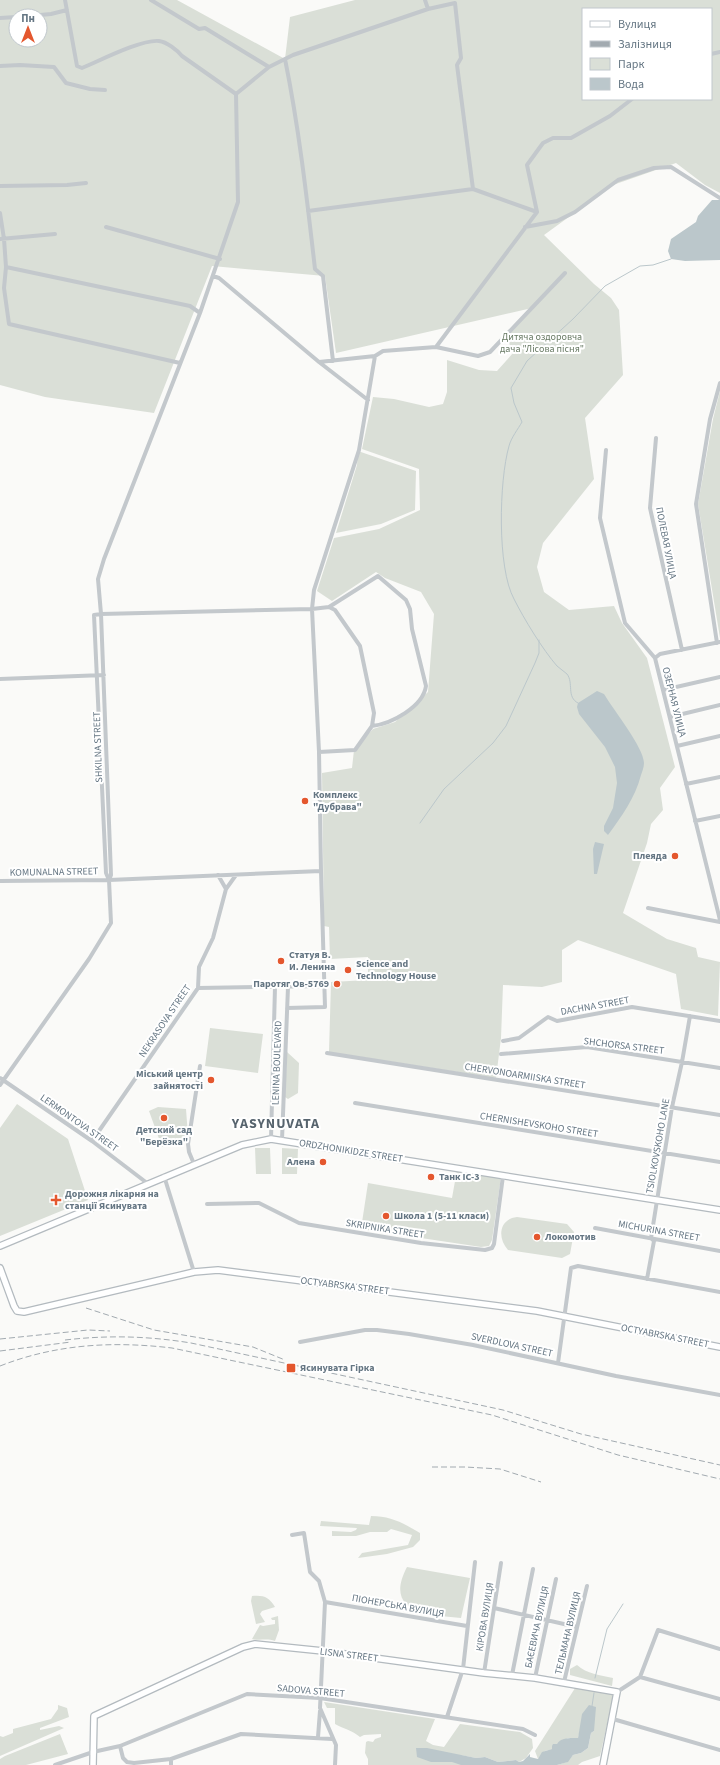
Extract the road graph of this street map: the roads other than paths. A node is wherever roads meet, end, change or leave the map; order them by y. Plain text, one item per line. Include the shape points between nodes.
1 (65, 0) edge
2 (151, 0) edge
3 (425, 0) edge
4 (428, 9) junction
5 (67, 10) junction
6 (48, 14) edge
7 (285, 59) junction
8 (0, 66) edge
9 (269, 67) junction
10 (105, 90) dead end
11 (236, 94) junction
12 (631, 100) edge
13 (86, 183) dead end
14 (0, 186) edge
15 (473, 189) junction
16 (720, 198) edge
17 (308, 211) junction
18 (537, 212) junction
19 (0, 213) edge
20 (106, 227) dead end
21 (525, 227) junction
22 (55, 234) dead end
23 (2, 239) edge
24 (220, 259) junction
25 (6, 267) junction
26 (565, 273) dead end
27 (213, 276) junction
28 (0, 302) edge
29 (6, 302) junction
30 (200, 312) junction
31 (436, 347) junction
32 (375, 356) junction
33 (333, 360) junction
34 (319, 362) junction
35 (180, 364) junction
36 (720, 383) edge
37 (368, 400) junction
38 (656, 438) dead end
39 (606, 450) dead end
40 (329, 607) junction
41 (312, 609) junction
42 (101, 614) junction
43 (719, 642) edge
44 (682, 650) junction
45 (655, 658) junction
46 (104, 675) junction
47 (97, 676) junction
48 (720, 677) edge
49 (0, 679) edge
50 (663, 690) junction
51 (720, 706) edge
52 (670, 716) junction
53 (372, 726) junction
54 (720, 736) edge
55 (677, 746) junction
56 (319, 752) junction
57 (720, 777) edge
58 (686, 784) junction
59 (720, 816) edge
60 (695, 821) junction
61 (321, 871) junction
62 (236, 875) junction
63 (218, 876) junction
64 (109, 880) junction
65 (0, 881) edge
66 (226, 889) junction
67 (648, 908) dead end
68 (720, 921) edge
69 (324, 986) junction
70 (275, 987) junction
71 (288, 987) junction
72 (198, 988) junction
73 (287, 1008) junction
74 (690, 1016) junction
75 (720, 1021) edge
76 (503, 1041) dead end
77 (327, 1053) dead end
78 (502, 1054) dead end
79 (682, 1062) junction
80 (200, 1066) dead end
81 (720, 1068) edge
82 (2, 1079) edge
83 (0, 1085) edge
84 (355, 1103) dead end
85 (672, 1107) junction
86 (720, 1115) edge
87 (271, 1139) junction
88 (282, 1140) junction
89 (92, 1141) junction
90 (665, 1153) junction
91 (720, 1162) edge
92 (194, 1164) junction
93 (164, 1176) junction
94 (503, 1176) junction
95 (147, 1183) junction
96 (657, 1200) junction
97 (207, 1204) dead end
98 (720, 1210) edge
99 (596, 1228) dead end
100 (651, 1238) junction
101 (0, 1246) edge
102 (720, 1251) edge
103 (0, 1268) edge
104 (194, 1272) junction
105 (647, 1279) junction
106 (720, 1292) edge
107 (564, 1315) junction
108 (300, 1342) dead end
109 (720, 1347) edge
110 (558, 1363) junction
111 (720, 1395) edge
112 (292, 1535) dead end
113 (476, 1562) dead end
114 (501, 1564) dead end
115 (532, 1569) dead end
116 (556, 1579) dead end
117 (587, 1586) dead end
118 (325, 1602) junction
119 (494, 1608) junction
120 (524, 1614) junction
121 (547, 1620) junction
122 (467, 1626) junction
123 (578, 1627) junction
124 (720, 1649) edge
125 (323, 1651) junction
126 (463, 1669) junction
127 (484, 1673) junction
128 (512, 1675) junction
129 (640, 1676) junction
130 (535, 1678) junction
131 (564, 1682) junction
132 (618, 1692) junction
133 (320, 1698) junction
134 (720, 1699) edge
135 (320, 1708) junction
136 (447, 1717) junction
137 (613, 1719) junction
138 (535, 1735) dead end
139 (318, 1737) junction
140 (332, 1739) junction
141 (120, 1746) junction
142 (720, 1750) edge
143 (93, 1752) junction
144 (171, 1758) junction
145 (56, 1765) edge
146 (93, 1765) edge
147 (171, 1765) edge
148 (335, 1765) edge
149 (603, 1765) edge

1 - 5 street
2 - 9 street via 199,29 205,28
3 - 4 street
4 - 7 street
4 - 15 street via 455,3 461,58 457,65
5 - 6 street
5 - 11 street via 77,66 82,68 146,42 159,41 177,50
7 - 9 street
7 - 17 street
8 - 10 street via 54,67 66,83
9 - 11 street
11 - 24 street, SHKILNA STREET via 238,202
12 - 18 street via 610,116 571,138 553,138 543,144 527,165
13 - 14 street
15 - 17 street
15 - 18 street
16 - 21 street via 670,167 654,168 618,180 575,212 557,221
17 - 33 street via 315,269 323,276
18 - 21 street
19 - 23 street
20 - 24 street
21 - 31 street
22 - 23 street
23 - 25 street
24 - 27 street, SHKILNA STREET
25 - 29 street
25 - 30 street via 190,306
26 - 31 street via 490,352 478,356
27 - 30 street, SHKILNA STREET
27 - 34 street
28 - 29 street
29 - 35 street via 9,324
30 - 35 street, SHKILNA STREET
31 - 32 street via 383,351
32 - 33 street
32 - 37 street
33 - 34 street
34 - 37 street
35 - 42 street, SHKILNA STREET via 98,578
36 - 43 street via 710,419 696,504
37 - 41 street via 359,450 314,590
38 - 44 street, ПОЛЕВАЯ УЛИЦА via 650,508
39 - 45 street, ОЗЕРНАЯ УЛИЦА via 600,518 625,624
40 - 41 street
40 - 53 street via 335,610 360,646 374,713
40 - 53 street via 378,576 406,600 410,609 425,691 403,715 388,723
41 - 42 street
41 - 56 street
42 - 46 street, SHKILNA STREET
42 - 47 street, SHKILNA STREET via 94,615
43 - 44 street
44 - 45 street via 660,654
45 - 50 street, ОЗЕРНАЯ УЛИЦА
46 - 47 street
46 - 64 street, SHKILNA STREET via 111,875
47 - 49 street
47 - 64 street, SHKILNA STREET via 106,873
48 - 50 street
50 - 52 street, ОЗЕРНАЯ УЛИЦА
51 - 52 street
52 - 55 street, ОЗЕРНАЯ УЛИЦА
53 - 56 street via 355,750
54 - 55 street
55 - 58 street, ОЗЕРНАЯ УЛИЦА
56 - 61 street
57 - 58 street
58 - 60 street, ОЗЕРНАЯ УЛИЦА
59 - 60 street
60 - 68 street, ОЗЕРНАЯ УЛИЦА
61 - 62 street, KOMUNALNA STREET
61 - 69 street
62 - 63 street, KOMUNALNA STREET
62 - 66 street
63 - 64 street, KOMUNALNA STREET
63 - 66 street
64 - 65 street, KOMUNALNA STREET
64 - 82 street, SHKILNA STREET via 110,923 89,959
66 - 72 street, NEKRASOVA STREET via 213,938 199,967
67 - 68 street
69 - 71 street
69 - 73 street via 325,1007
70 - 71 street
70 - 72 street
70 - 87 street, LENINA BOULEVARD
71 - 73 street, LENINA BOULEVARD
72 - 89 street, NEKRASOVA STREET
73 - 88 street, LENINA BOULEVARD
74 - 75 street, DACHNA STREET
74 - 76 street, DACHNA STREET via 632,1006 556,1021 548,1017 519,1038
74 - 79 street, TSIOLKOVSKOHO LANE
77 - 85 street, CHERVONOARMIISKA STREET
78 - 79 street, SHCHORSA STREET via 587,1047
79 - 81 street, SHCHORSA STREET
79 - 85 street, TSIOLKOVSKOHO LANE
80 - 92 street via 188,1144
82 - 83 street, SHKILNA STREET
82 - 89 street, LERMONTOVA STREET
84 - 90 street, CHERNISHEVSKOHO STREET
85 - 86 street, CHERVONOARMIISKA STREET
85 - 90 street, TSIOLKOVSKOHO LANE
87 - 88 main road, ORDZHONIKIDZE STREET
87 - 92 main road, ORDZHONIKIDZE STREET via 242,1145
88 - 94 main road, ORDZHONIKIDZE STREET
89 - 95 street, LERMONTOVA STREET
90 - 91 street, CHERNISHEVSKOHO STREET
90 - 96 street, TSIOLKOVSKOHO LANE
92 - 93 main road, ORDZHONIKIDZE STREET
93 - 95 main road, ORDZHONIKIDZE STREET
93 - 104 street
94 - 96 main road, ORDZHONIKIDZE STREET
94 - 97 street, SKRIPNIKA STREET via 494,1244 492,1248 485,1250 421,1243 299,1223 258,1203
95 - 101 main road, ORDZHONIKIDZE STREET
96 - 98 main road, ORDZHONIKIDZE STREET
96 - 100 street, TSIOLKOVSKOHO LANE
99 - 100 street, MICHURINA STREET
100 - 102 street, MICHURINA STREET
100 - 105 street, TSIOLKOVSKOHO LANE via 654,1241
103 - 104 main road, OCTYABRSKA STREET via 14,1306 17,1311 24,1312
104 - 107 main road, OCTYABRSKA STREET via 218,1270
105 - 106 street
105 - 107 street via 573,1267 570,1270
107 - 109 main road, OCTYABRSKA STREET
107 - 110 street
108 - 110 street, SVERDLOVA STREET via 377,1330 438,1338
110 - 111 street, SVERDLOVA STREET
112 - 118 street via 304,1533 310,1572 319,1582
113 - 122 street
114 - 119 street, КІРОВА ВУЛИЦЯ
115 - 120 street
116 - 121 street, БАЄЕВИЧА ВУЛИЦЯ
117 - 123 street, ТЕЛЬМАНА ВУЛИЦЯ
118 - 122 street, ПІОНЕРСЬКА ВУЛИЦЯ
118 - 125 street
119 - 120 street
119 - 127 street, КІРОВА ВУЛИЦЯ
120 - 121 street
120 - 128 street
121 - 123 street
121 - 130 street, БАЄЕВИЧА ВУЛИЦЯ
122 - 126 street
123 - 131 street, ТЕЛЬМАНА ВУЛИЦЯ
124 - 129 street via 658,1630
125 - 126 main road, LISNA STREET
125 - 133 street
125 - 143 main road, LISNA STREET via 255,1644 243,1647 94,1716
126 - 127 main road, LISNA STREET
126 - 136 street
127 - 128 main road, LISNA STREET
128 - 130 main road, LISNA STREET
129 - 132 street
129 - 134 street
130 - 131 main road, LISNA STREET
131 - 132 main road, LISNA STREET
132 - 137 main road
133 - 135 street
133 - 136 street, SADOVA STREET
133 - 141 street, SADOVA STREET via 247,1694
135 - 139 street
135 - 140 street
136 - 138 street, SADOVA STREET via 523,1729
137 - 142 street
137 - 149 main road
139 - 140 street
139 - 144 street via 241,1734
140 - 148 street via 336,1745
141 - 143 street, SADOVA STREET
141 - 144 street via 123,1758 127,1762
143 - 145 street, SADOVA STREET
143 - 146 main road, LISNA STREET
144 - 147 street

